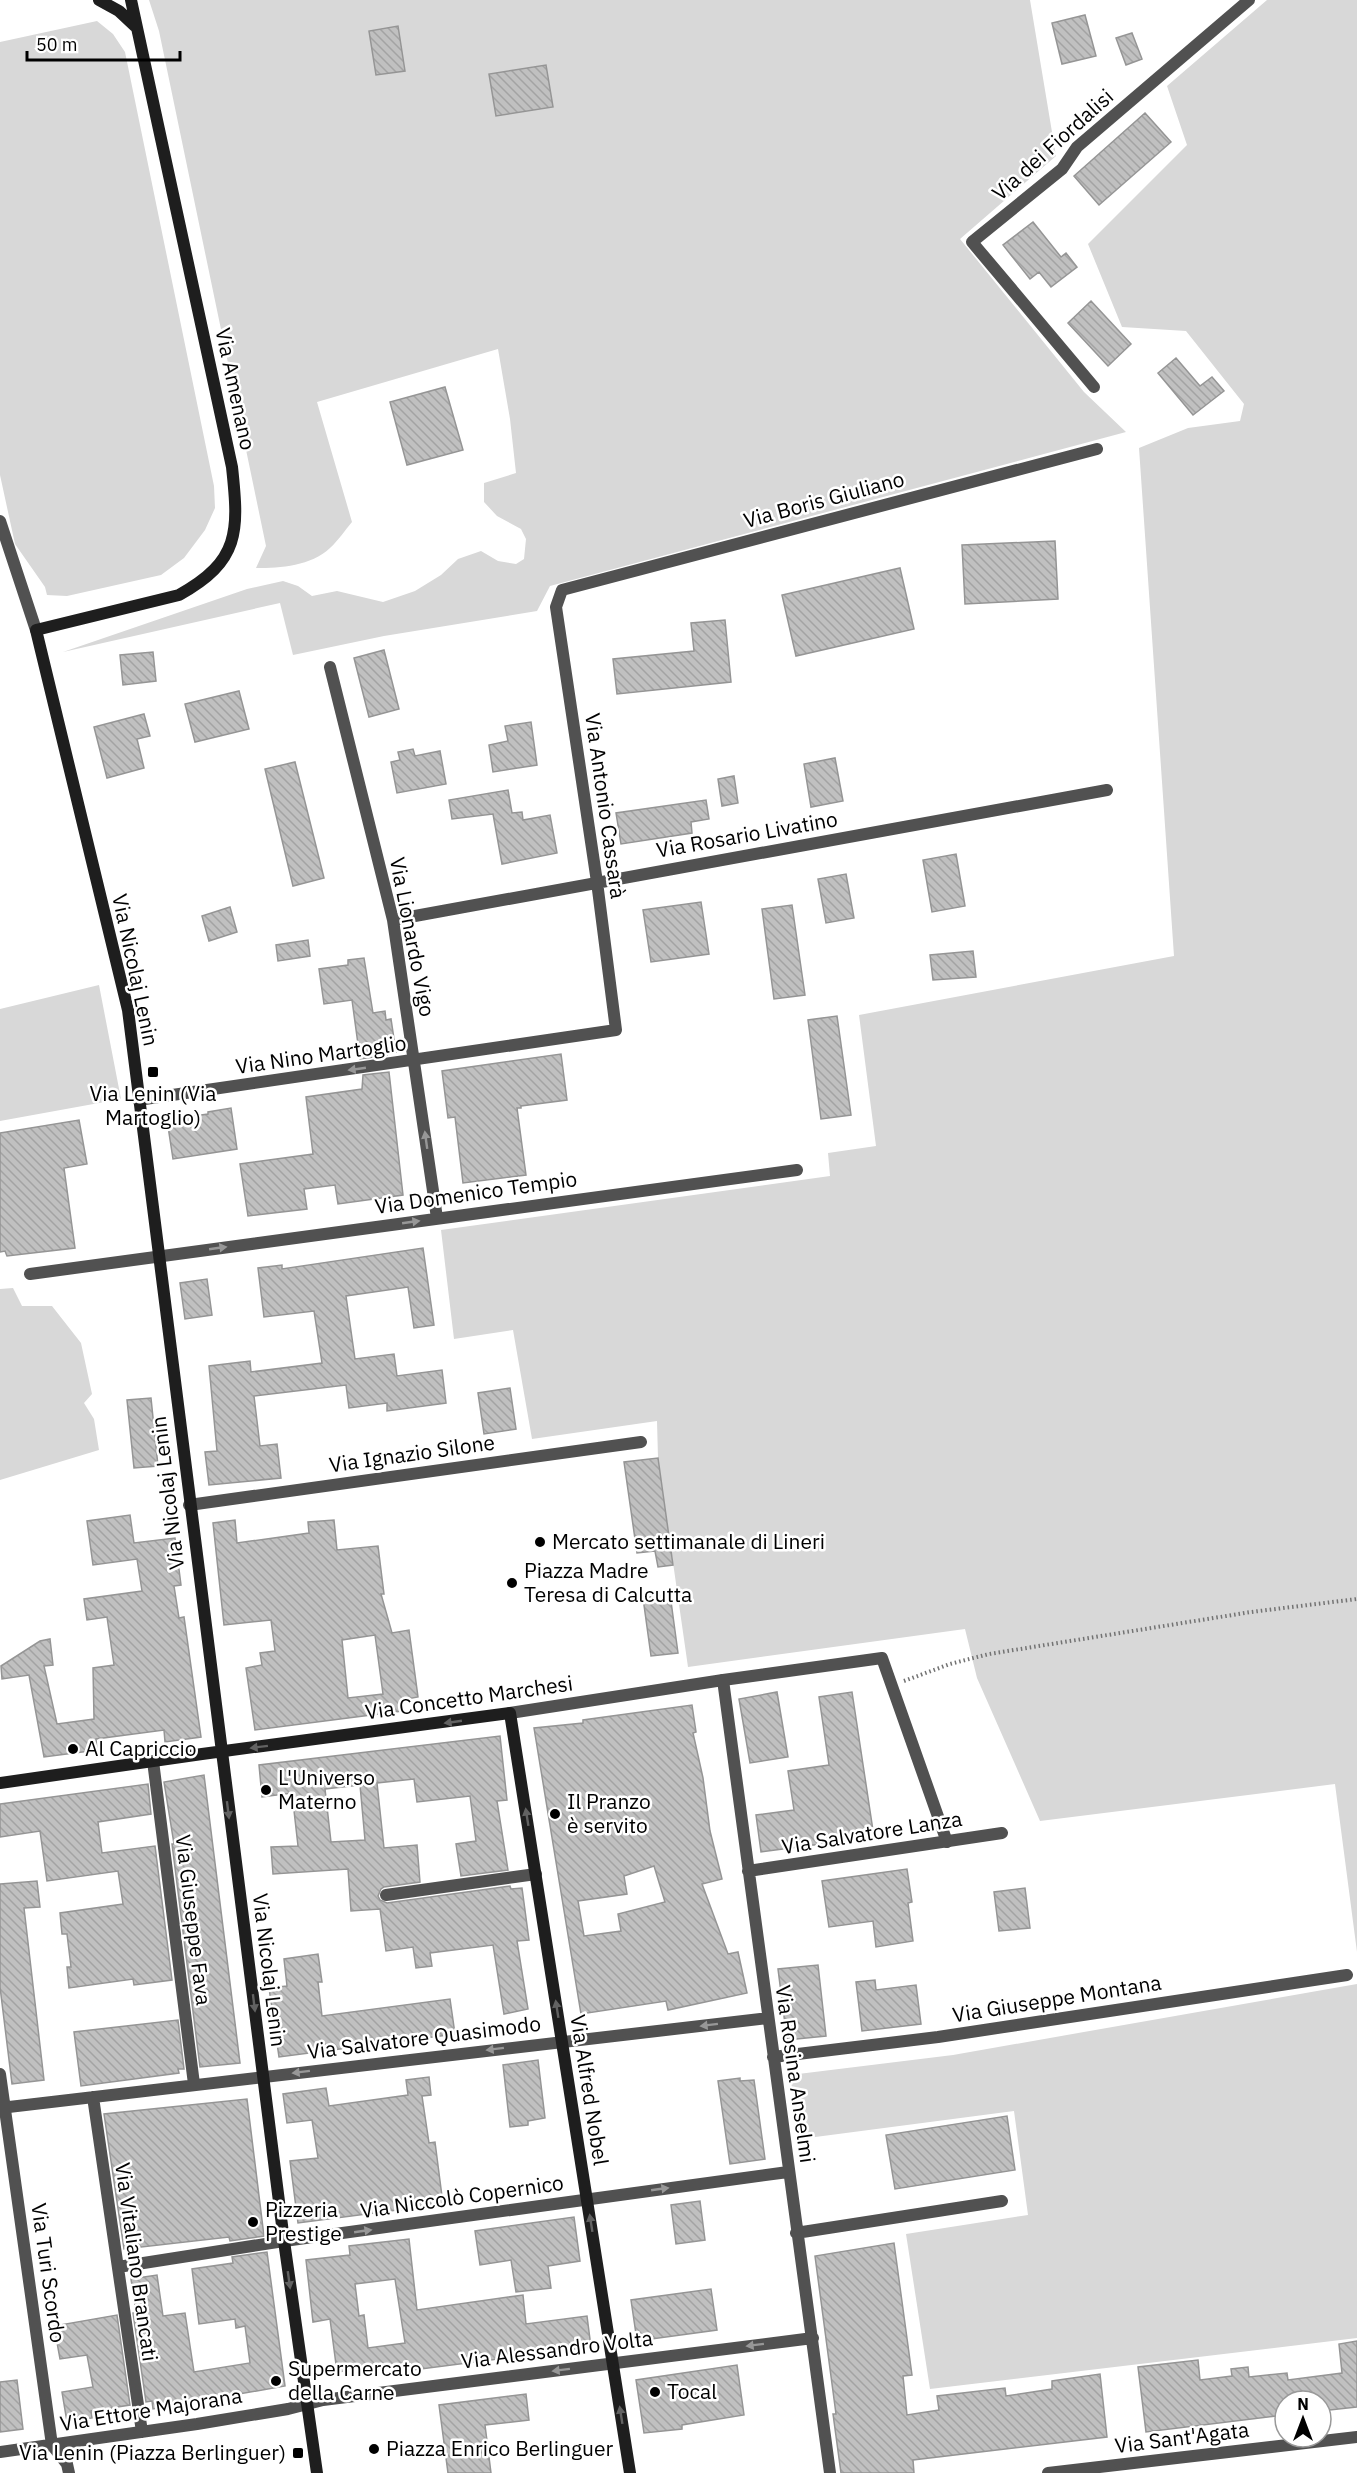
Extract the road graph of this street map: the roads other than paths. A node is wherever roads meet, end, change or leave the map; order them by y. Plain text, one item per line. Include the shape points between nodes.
1 (99, 0) edge
2 (131, 0) edge
3 (1249, 0) edge
4 (135, 26) junction
5 (1094, 387) dead end
6 (1097, 449) dead end
7 (0, 521) edge
8 (562, 590) joint
9 (36, 630) junction
10 (330, 667) dead end
11 (1107, 790) dead end
12 (597, 882) junction
13 (393, 920) junction
14 (616, 1030) joint
15 (415, 1061) junction
16 (138, 1100) junction
17 (797, 1170) dead end
18 (437, 1218) junction
19 (160, 1256) junction
20 (30, 1274) dead end
21 (641, 1442) dead end
22 (189, 1505) junction
23 (723, 1680) junction
24 (510, 1713) junction
25 (221, 1752) junction
26 (153, 1761) junction
27 (0, 1784) edge
28 (1002, 1833) dead end
29 (947, 1842) junction
30 (748, 1871) junction
31 (536, 1874) junction
32 (386, 1895) dead end
33 (1347, 1974) dead end
34 (768, 2018) junction
35 (562, 2042) junction
36 (773, 2057) junction
37 (0, 2074) edge
38 (263, 2076) junction
39 (194, 2084) junction
40 (93, 2097) junction
41 (2, 2108) edge
42 (788, 2172) junction
43 (587, 2199) junction
44 (1002, 2201) dead end
45 (796, 2233) junction
46 (284, 2241) junction
47 (118, 2267) junction
48 (813, 2338) junction
49 (612, 2363) junction
50 (308, 2404) junction
51 (142, 2432) junction
52 (1357, 2437) edge
53 (52, 2445) junction
54 (0, 2452) edge
55 (69, 2473) edge
56 (317, 2473) edge
57 (630, 2473) edge
58 (830, 2473) edge
59 (1048, 2473) edge

1 - 4 main road via 119,10
2 - 4 main road, Via Amenano
3 - 5 street, Via dei Fiordalisi via 1077,147 1062,169 972,242
4 - 9 main road, Via Amenano via 232,467 235,529 230,548 218,567 179,595
6 - 8 street, Via Boris Giuliano
7 - 9 street, Via Nicolaj Lenin
8 - 12 street, Via Antonio Cassarà via 556,607
9 - 16 main road, Via Nicolaj Lenin via 128,1011
10 - 13 street, Via Lionardo Vigo
11 - 12 street, Via Rosario Livatino
12 - 13 street, Via Rosario Livatino
12 - 14 street, Via Antonio Cassarà
13 - 15 street, Via Lionardo Vigo
14 - 15 street, Via Nino Martoglio
15 -> 16 street, Via Nino Martoglio
18 -> 15 street, Via Lionardo Vigo
16 - 19 main road, Via Nicolaj Lenin
17 - 18 street, Via Domenico Tempio
19 -> 18 street, Via Domenico Tempio
19 - 20 street, Via Domenico Tempio
19 - 22 main road, Via Nicolaj Lenin
21 - 22 street, Via Ignazio Silone
22 - 25 main road, Via Nicolaj Lenin
23 - 24 street, Via Concetto Marchesi
23 - 29 street, Via Concetto Marchesi via 882,1658
23 - 30 street, Via Rosina Anselmi
24 -> 25 main road, Via Concetto Marchesi
31 -> 24 main road, Via Alfred Nobel
25 - 26 main road, Via Concetto Marchesi
25 -> 38 main road, Via Nicolaj Lenin
26 - 27 main road, Via Concetto Marchesi
26 - 39 street, Via Giuseppe Fava
28 - 29 street, Via Salvatore Lanza
29 - 30 street, Via Salvatore Lanza
30 - 34 street, Via Rosina Anselmi
31 - 32 street
35 -> 31 main road, Via Alfred Nobel
33 - 36 street, Via Giuseppe Montana via 938,2037
34 -> 35 street, Via Salvatore Quasimodo
34 - 36 street, Via Rosina Anselmi
35 -> 38 street, Via Salvatore Quasimodo
35 - 43 main road, Via Alfred Nobel
36 - 42 street, Via Rosina Anselmi
37 - 41 street, Via Turi Scordo
38 - 39 street, Via Salvatore Quasimodo
38 - 46 main road, Via Nicolaj Lenin
39 - 40 street, Via Salvatore Quasimodo
40 - 41 street, Via Salvatore Quasimodo
40 - 47 street, Via Vitaliano Brancati
41 - 53 street, Via Turi Scordo
43 -> 42 street, Via Niccolò Copernico
42 - 45 street, Via Rosina Anselmi
46 -> 43 street, Via Niccolò Copernico
49 -> 43 main road, Via Alfred Nobel
44 - 45 street
45 - 48 street, Via Rosina Anselmi
46 - 47 street, Via Niccolò Copernico
46 -> 50 main road, Via Nicolaj Lenin
47 - 51 street, Via Vitaliano Brancati
48 -> 49 street, Via Alessandro Volta
48 - 58 street, Via Rosina Anselmi
49 -> 50 street, Via Alessandro Volta
57 -> 49 main road, Via Alfred Nobel
50 - 51 street, Via Ettore Majorana
50 - 56 main road, Via Nicolaj Lenin
51 - 53 street, Via Ettore Majorana
52 - 59 street, Via Sant'Agata
53 - 54 street, Via Ettore Majorana
53 - 55 street, Via Turi Scordo

